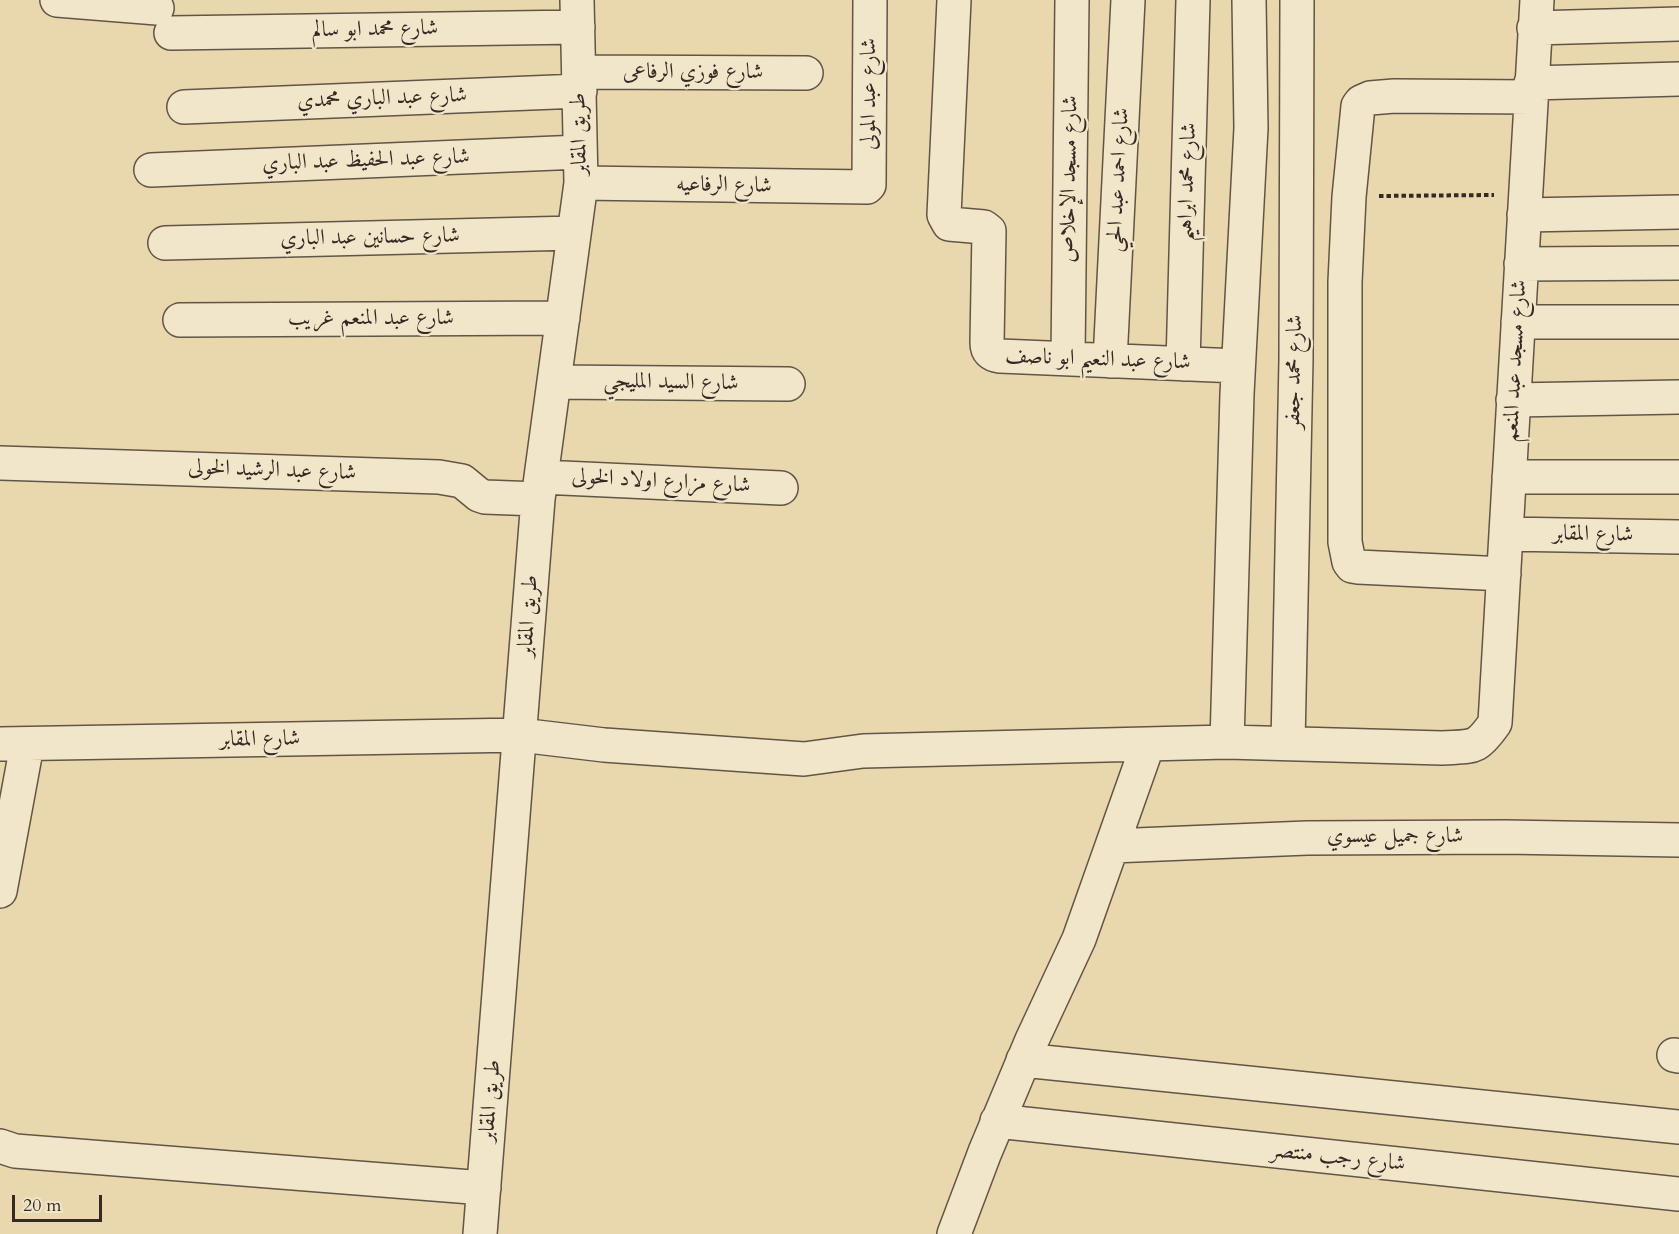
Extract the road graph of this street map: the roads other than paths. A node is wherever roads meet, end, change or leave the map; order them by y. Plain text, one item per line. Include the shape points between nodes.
1 (57, 0) edge
2 (870, 0) edge
3 (954, 0) edge
4 (1072, 0) edge
5 (1128, 0) edge
6 (1193, 0) edge
7 (1249, 0) edge
8 (1297, 0) edge
9 (578, 14) edge
10 (1536, 14) edge
11 (1679, 24) edge
12 (806, 73) dead end
13 (1679, 79) edge
14 (579, 82) junction
15 (1531, 90) junction
16 (184, 107) dead end
17 (581, 168) junction
18 (151, 170) dead end
19 (867, 188) joint
20 (1525, 205) junction
21 (1679, 212) edge
22 (574, 233) junction
23 (165, 243) dead end
24 (1679, 263) edge
25 (1521, 264) junction
26 (563, 318) junction
27 (180, 320) dead end
28 (1518, 322) junction
29 (1679, 322) edge
30 (1068, 358) junction
31 (1110, 361) junction
32 (1182, 364) junction
33 (1238, 366) junction
34 (554, 382) junction
35 (788, 384) dead end
36 (1679, 397) edge
37 (1514, 400) junction
38 (0, 463) edge
39 (1509, 477) junction
40 (1679, 477) edge
41 (540, 488) junction
42 (781, 488) dead end
43 (1506, 534) junction
44 (1679, 537) edge
45 (1504, 574) junction
46 (1495, 723) joint
47 (520, 735) junction
48 (1227, 742) junction
49 (1288, 743) junction
50 (13, 744) edge
51 (1148, 744) junction
52 (1679, 840) edge
53 (1112, 846) junction
54 (0, 891) edge
55 (1023, 1060) junction
56 (998, 1121) junction
57 (1679, 1128) edge
58 (0, 1146) edge
59 (484, 1188) junction
60 (1679, 1194) edge
61 (480, 1234) edge
62 (954, 1234) edge

1 - 9 street, شارع محمد ابو سالم via 164,21
2 - 19 street, شارع عبد المولى
3 - 30 street, شارع عبد النعيم ابو ناصف via 945,219 952,225 984,227 989,231 990,353
4 - 30 street, شارع مسجد الإخلاص
5 - 31 street, شارع احمد عبد الحي
6 - 32 street, شارع محمد ابراهيم
7 - 33 street via 1251,128
8 - 49 street, شارع محمد جعفر via 1296,360
9 - 14 street, طريق المقابر
10 - 11 street
10 - 15 street, شارع مسجد عبد المنعم
12 - 14 street, شارع فوزي الرفاعى
13 - 15 street
14 - 16 street, شارع عبد الباري محمدي
14 - 17 street, طريق المقابر
15 - 20 street, شارع مسجد عبد المنعم
15 - 45 street via 1394,96 1361,102 1349,197 1345,282 1348,562 1358,567
17 - 18 street, شارع عبد الحفيظ عبد الباري
17 - 19 street, شارع الرفاعيه
17 - 22 street, طريق المقابر
20 - 21 street
20 - 25 street, شارع مسجد عبد المنعم
22 - 23 street, شارع حسانين عبد الباري
22 - 26 street, طريق المقابر
24 - 25 street
25 - 28 street, شارع مسجد عبد المنعم
26 - 27 street, شارع عبد المنعم غريب
26 - 34 street, طريق المقابر
28 - 29 street
28 - 37 street, شارع مسجد عبد المنعم
30 - 31 street, شارع عبد النعيم ابو ناصف
31 - 32 street, شارع عبد النعيم ابو ناصف
32 - 33 street, شارع عبد النعيم ابو ناصف
33 - 48 street
34 - 35 street, شارع السيد المليجي
34 - 41 street, طريق المقابر
36 - 37 street
37 - 39 street, شارع مسجد عبد المنعم
38 - 41 street, شارع عبد الرشيد الخولى via 439,477 462,481 485,497
39 - 40 street
39 - 43 street, شارع مسجد عبد المنعم
41 - 42 street, شارع مزارع اولاد الخولى
41 - 47 street, طريق المقابر
43 - 44 street, شارع المقابر
43 - 45 street, شارع مسجد عبد المنعم
45 - 46 street, شارع مسجد عبد المنعم
46 - 49 street, شارع المقابر via 1475,746
47 - 50 street, شارع المقابر
47 - 51 street, شارع المقابر via 804,759 863,751
47 - 59 street, طريق المقابر
48 - 49 street, شارع المقابر
48 - 51 street, شارع المقابر
50 - 54 street
51 - 53 street
52 - 53 street, شارع جميل عيسوي via 1319,838
53 - 55 street via 1079,939
55 - 56 street
55 - 57 street
56 - 60 street, شارع رجب منتصر
56 - 62 street
58 - 59 street via 15,1151
59 - 61 street, طريق المقابر

